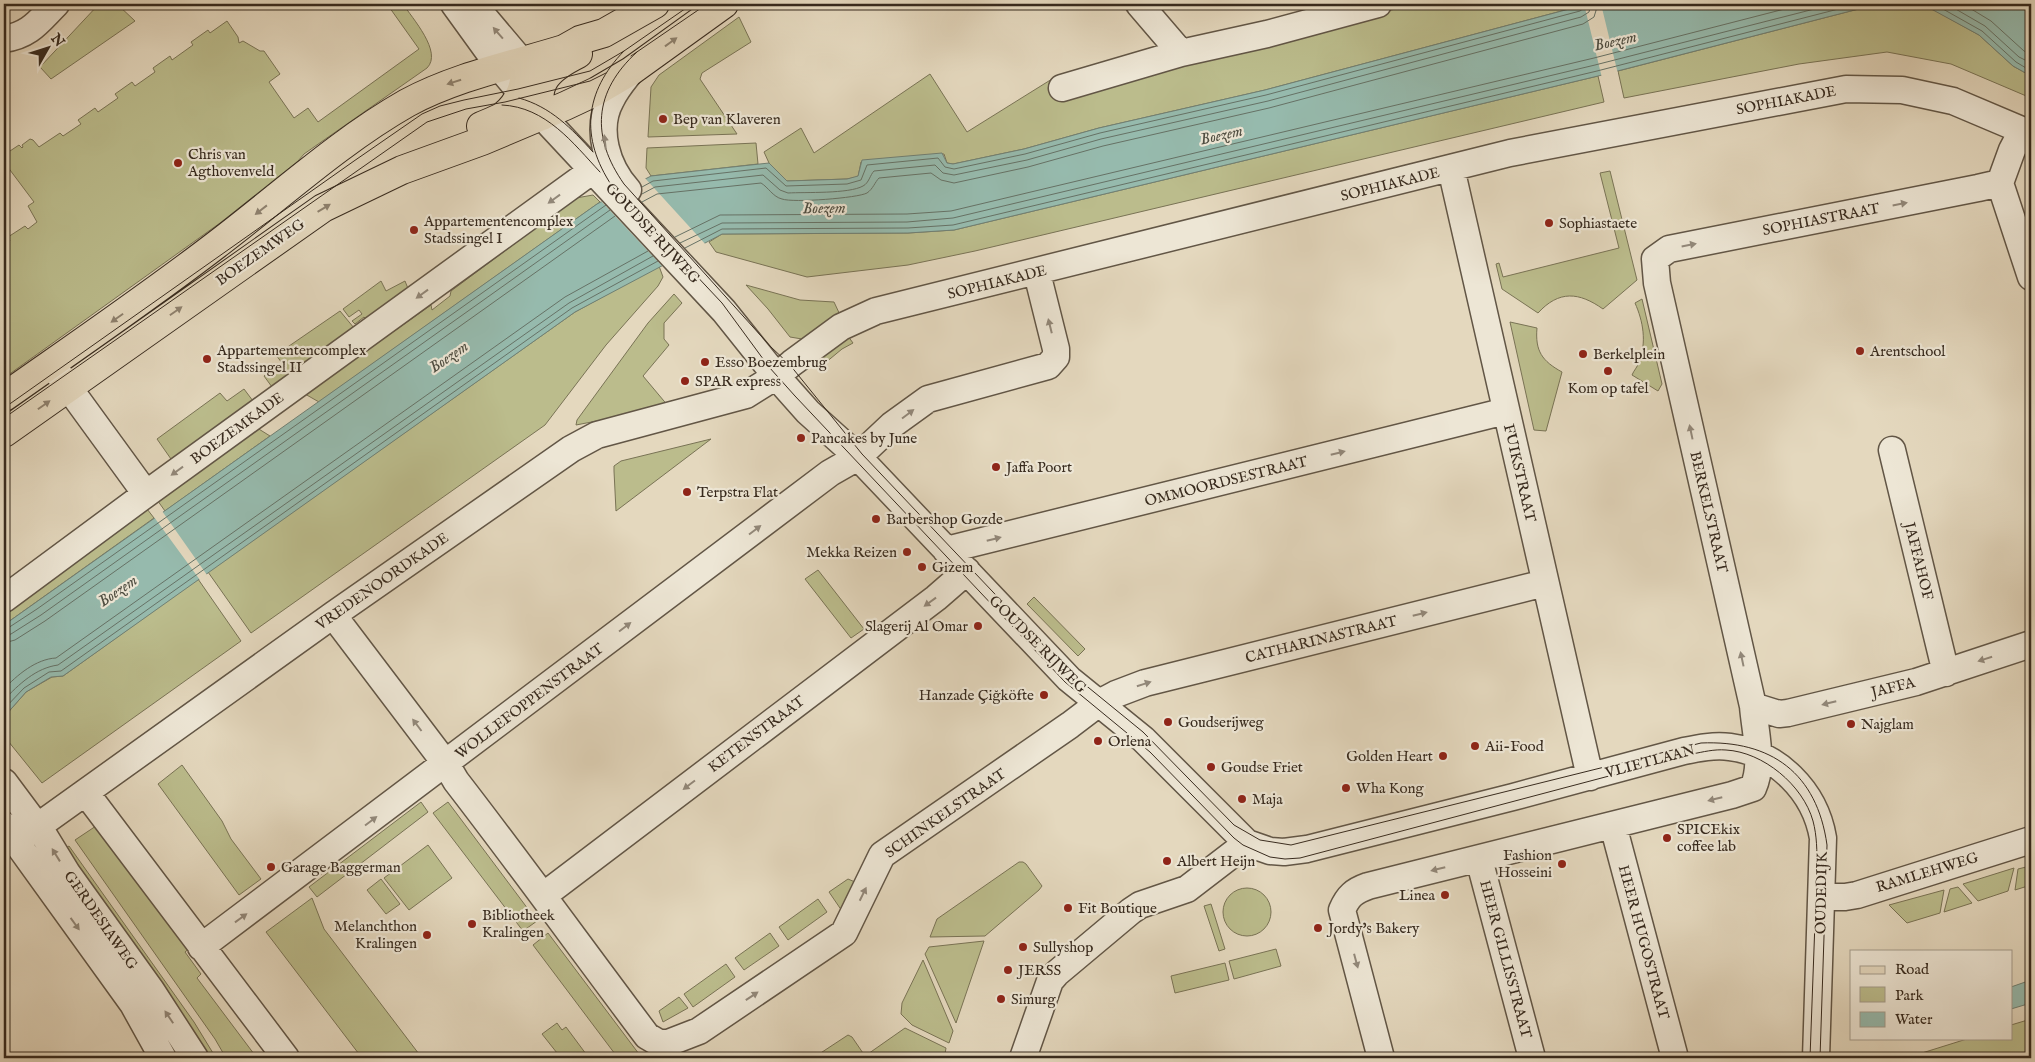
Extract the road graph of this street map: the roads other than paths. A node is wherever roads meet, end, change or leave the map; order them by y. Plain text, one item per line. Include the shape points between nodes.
1 (56, 4) edge
2 (454, 4) edge
3 (473, 4) edge
4 (655, 4) edge
5 (724, 4) edge
6 (1139, 4) edge
7 (1378, 4) edge
8 (1350, 7) edge
9 (604, 33) junction
10 (4, 39) edge
11 (1181, 53) junction
12 (512, 65) junction
13 (631, 71) junction
14 (1062, 88) dead end
15 (521, 92) junction
16 (542, 116) junction
17 (2026, 132) edge
18 (1451, 168) junction
19 (402, 170) junction
20 (593, 170) junction
21 (2000, 183) junction
22 (619, 188) junction
23 (1655, 270) joint
24 (1037, 273) junction
25 (2031, 278) edge
26 (51, 364) junction
27 (784, 369) junction
28 (69, 388) junction
29 (4, 397) edge
30 (1506, 411) junction
31 (4, 433) edge
32 (1892, 450) dead end
33 (858, 457) junction
34 (146, 494) junction
35 (946, 550) junction
36 (967, 571) junction
37 (1545, 583) junction
38 (4, 599) edge
39 (333, 615) junction
40 (2031, 644) edge
41 (1946, 673) junction
42 (1099, 703) junction
43 (1753, 706) junction
44 (446, 764) junction
45 (1757, 767) junction
46 (1590, 777) junction
47 (4, 782) edge
48 (86, 793) junction
49 (1613, 825) junction
50 (37, 827) junction
51 (10, 833) edge
52 (2031, 840) edge
53 (1247, 843) junction
54 (1479, 859) junction
55 (543, 896) junction
56 (1822, 897) junction
57 (201, 947) junction
58 (163, 1058) edge
59 (195, 1058) edge
60 (286, 1058) edge
61 (1023, 1058) edge
62 (1381, 1058) edge
63 (1532, 1058) edge
64 (1675, 1058) edge
65 (1816, 1058) edge

1 - 10 street via 29,31
2 - 12 street
12 -> 3 street
4 - 9 main road
13 -> 5 main road, BOEZEMWEG
6 - 11 street
7 - 8 street
8 - 11 street via 1267,34
9 - 12 main road, BOEZEMWEG
9 - 16 main road via 548,73 539,93
11 - 14 street
12 - 15 main road via 525,75
12 -> 26 main road, BOEZEMWEG via 444,85 372,125 208,251
13 - 16 main road, BOEZEMWEG
22 -> 13 street, GOUDSE RIJWEG via 605,145 605,124 610,100
15 - 16 street, GOUDSE RIJWEG
15 - 19 main road via 514,105 500,118 457,135
16 - 19 main road, BOEZEMWEG
16 - 20 street, GOUDSE RIJWEG
17 - 18 street, SOPHIAKADE via 1953,101 1902,90 1846,88 1525,150
17 - 21 street via 2012,150
18 - 24 street, SOPHIAKADE
18 - 30 street, FUIKSTRAAT
28 -> 19 main road, BOEZEMWEG via 323,208
20 - 22 street, GOUDSE RIJWEG
20 -> 34 street, BOEZEMKADE
23 -> 21 street, SOPHIASTRAAT via 1655,259 1669,248
21 - 25 street
22 - 27 street, GOUDSE RIJWEG via 683,258 724,310
43 -> 23 street, BERKELSTRAAT
24 - 27 street, SOPHIAKADE via 865,315 841,327
33 -> 24 street, WOLLEFOPPENSTRAAT via 892,425 928,399 1048,366 1056,357 1056,349
26 - 28 street
26 - 29 main road, BOEZEMWEG
27 - 33 street, GOUDSE RIJWEG via 815,418
27 - 39 street, VREDENOORDKADE via 746,394 588,439 545,465
31 -> 28 main road, BOEZEMWEG
28 - 34 street
35 -> 30 street, OMMOORDSESTRAAT
30 - 37 street, FUIKSTRAAT
32 - 41 street, JAFFAHOF
33 - 35 street, GOUDSE RIJWEG
44 -> 33 street, WOLLEFOPPENSTRAAT via 830,473
34 - 38 street, BOEZEMKADE
35 - 36 street, GOUDSE RIJWEG
36 - 42 street, GOUDSE RIJWEG via 1069,679
36 -> 55 street, KETENSTRAAT via 936,598
42 -> 37 street, CATHARINASTRAAT via 1145,683
37 - 46 street, FUIKSTRAAT
44 -> 39 street
39 - 48 street, VREDENOORDKADE
40 -> 41 street, JAFFA
41 -> 43 street, JAFFA via 1788,713 1779,714
42 - 53 street, GOUDSE RIJWEG via 1143,739
55 -> 42 street, SCHINKELSTRAAT via 647,1036 659,1043 668,1043 699,1032 844,933 882,855
43 - 45 street, BERKELSTRAAT
44 - 55 street
57 -> 44 street, WOLLEFOPPENSTRAAT
45 - 46 street, VLIETLAAN via 1734,748 1708,747
45 -> 49 street via 1753,788
45 - 56 street, OUDEDIJK via 1776,766 1795,781 1813,806 1823,838
46 - 53 street, VLIETLAAN via 1301,850 1270,851
47 - 50 street, GERDESIAWEG
48 - 50 street, VREDENOORDKADE
48 - 57 street
49 - 54 street
49 - 64 street, HEER HUGOSTRAAT
50 - 51 street, VREDENOORDKADE
59 -> 50 street, GERDESIAWEG
51 -> 58 street, GERDESIAWEG via 133,1004
52 - 56 street, RAMLEHWEG via 1857,894
53 - 61 street via 1187,889 1131,911 1057,973 1046,989
54 -> 62 street via 1363,888 1348,898 1342,910
54 - 63 street, HEER GILLISSTRAAT
56 - 65 street, OUDEDIJK
57 - 60 street

